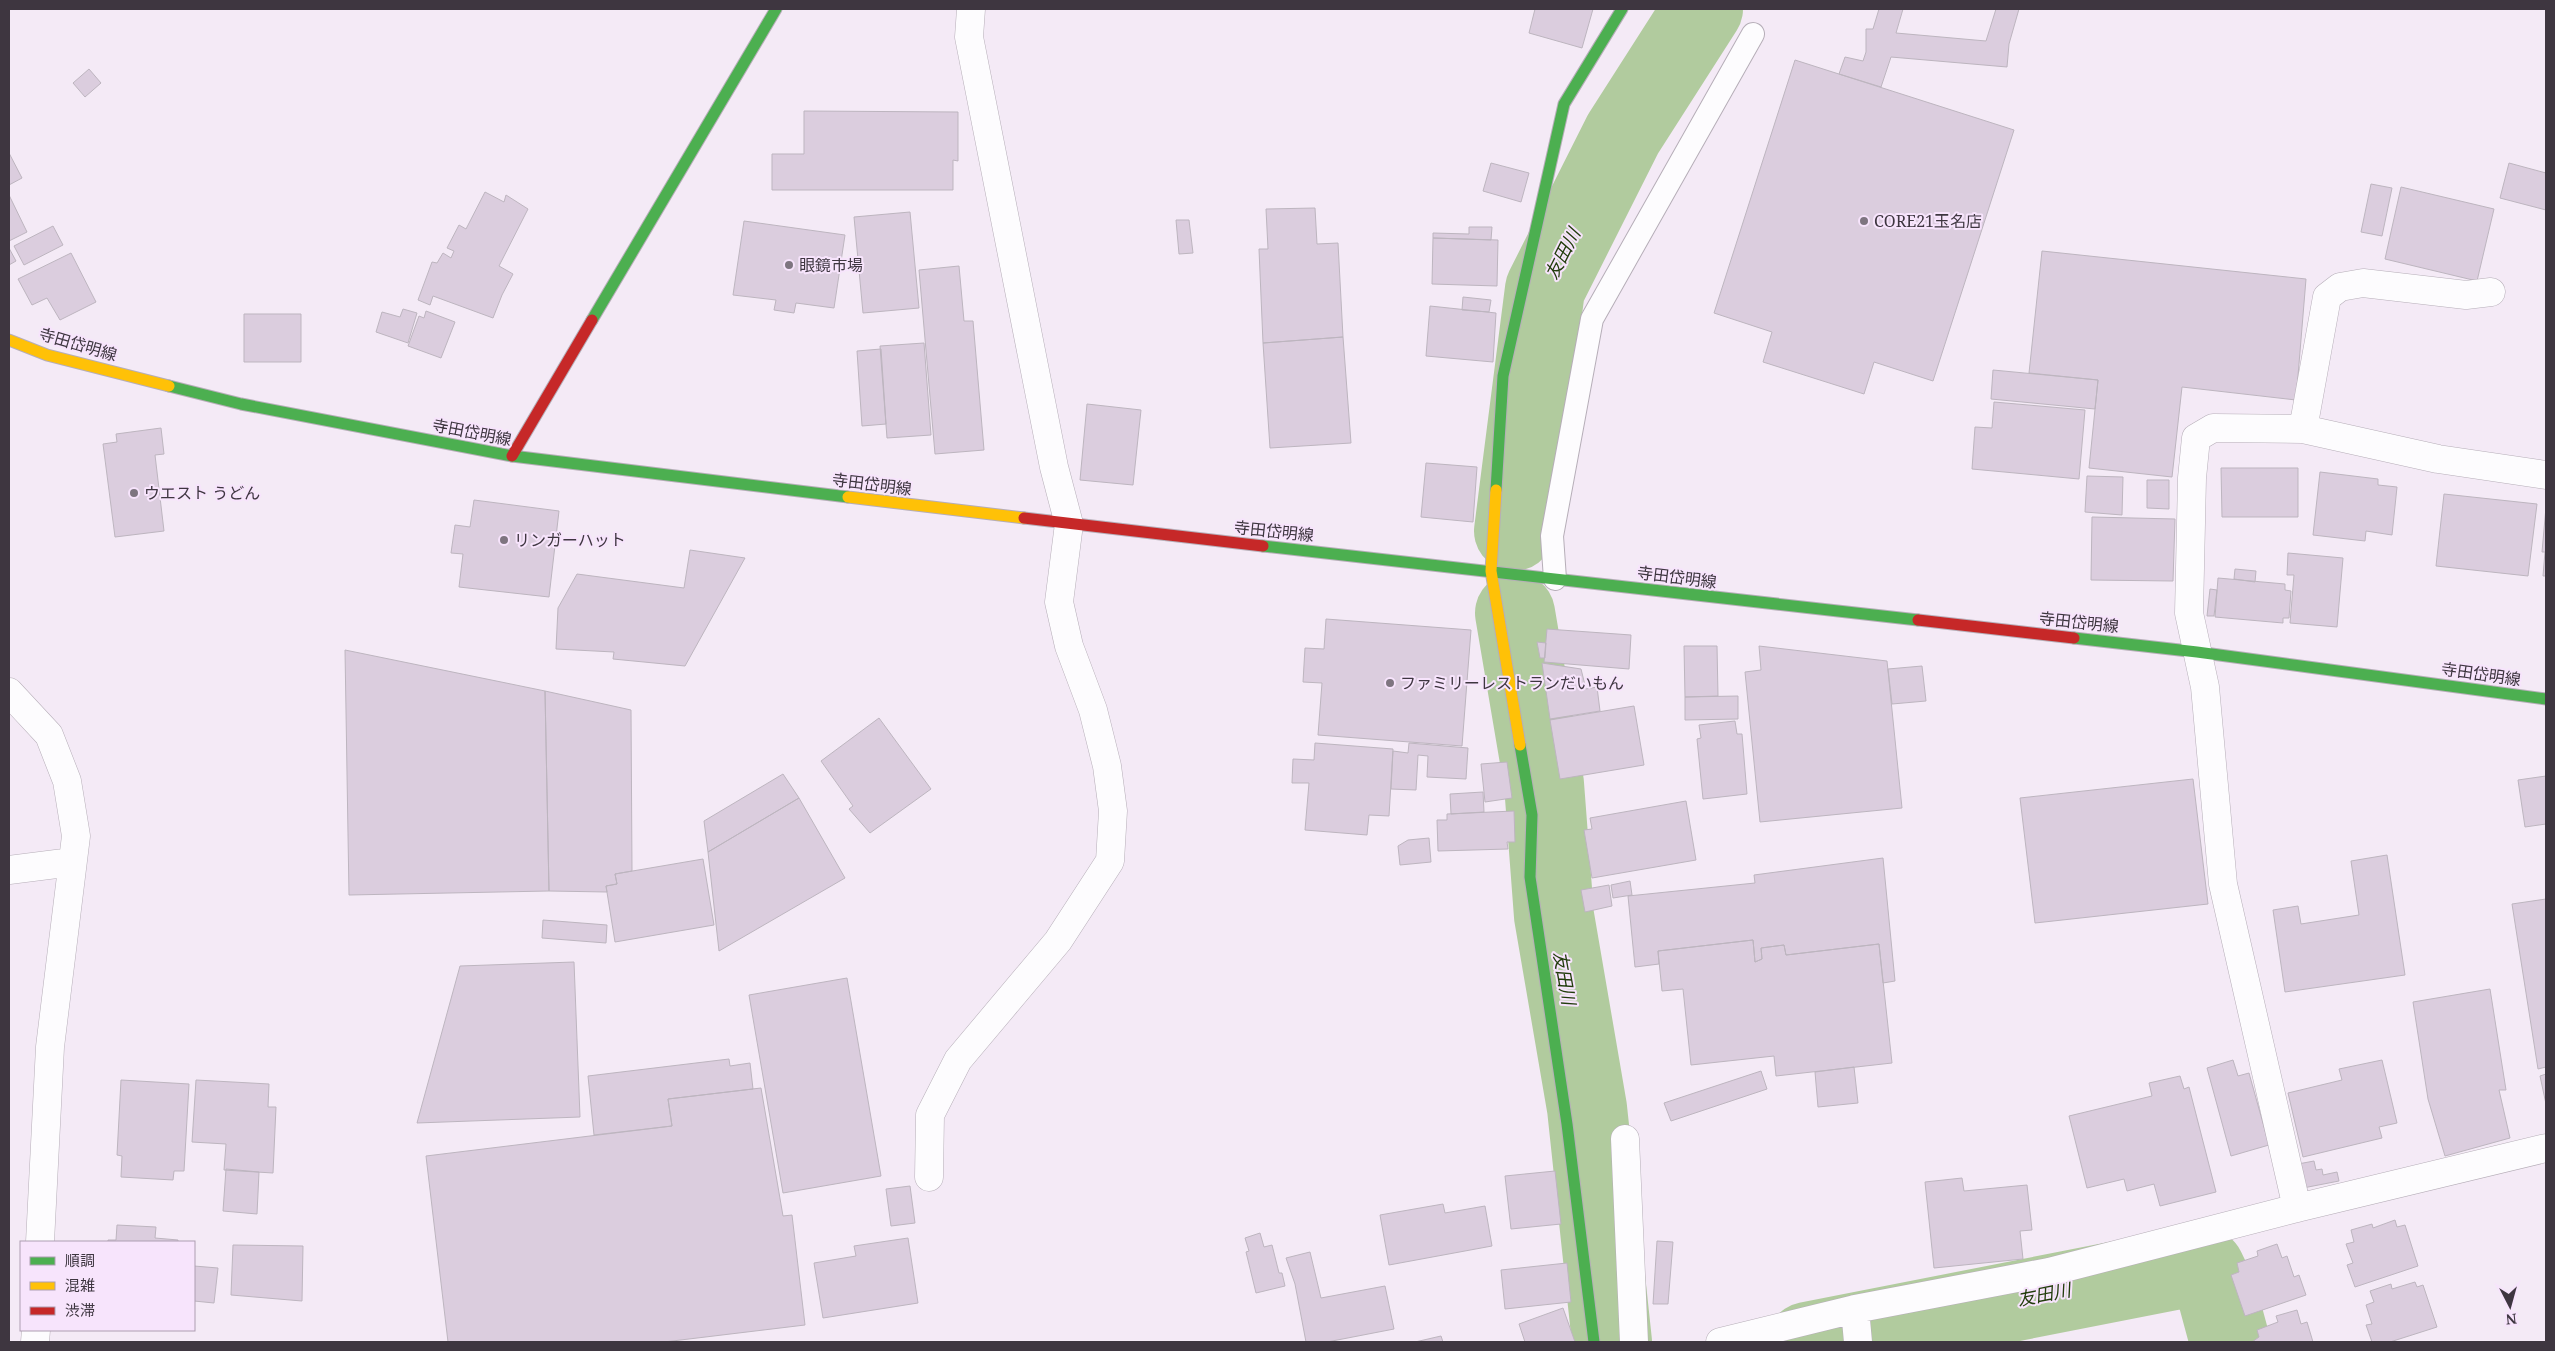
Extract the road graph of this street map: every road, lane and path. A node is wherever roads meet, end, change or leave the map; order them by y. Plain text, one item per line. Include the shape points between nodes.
1 (776, 9) edge
2 (971, 9) edge
3 (1622, 9) edge
4 (1753, 34) dead end
5 (2491, 292) dead end
6 (9, 340) edge
7 (2303, 428) junction
8 (512, 456) junction
9 (2546, 475) edge
10 (1069, 524) junction
11 (1491, 571) junction
12 (1554, 579) junction
13 (2197, 652) junction
14 (9, 692) edge
15 (2546, 699) edge
16 (72, 862) junction
17 (9, 870) edge
18 (1625, 1139) dead end
19 (2546, 1148) edge
20 (929, 1176) dead end
21 (2297, 1208) junction
22 (40, 1241) edge
23 (1856, 1325) edge
24 (1594, 1342) edge
25 (1634, 1342) edge
26 (1720, 1342) edge

1 - 8 main road
2 - 10 street via 969,36 1054,467
3 - 11 main road via 1564,104 1503,376
4 - 12 lane via 1592,319 1552,536
5 - 7 street via 2466,295 2363,283 2340,287 2326,297
6 - 8 main road, 寺田岱明線 via 47,354 241,404
7 - 9 street via 2438,459
7 - 13 street via 2213,428 2196,438 2189,613
8 - 10 main road, 寺田岱明線
10 - 11 main road, 寺田岱明線
10 - 20 street via 1059,602 1107,766 1113,811 1110,860 1058,941 958,1060 930,1115
11 - 12 main road, 寺田岱明線
11 - 24 main road via 1532,815 1530,877 1567,1124
12 - 13 main road, 寺田岱明線
13 - 15 main road, 寺田岱明線
13 - 21 street via 2205,687 2223,884
14 - 16 street via 49,735 67,781 76,836
16 - 17 street
16 - 22 street via 50,1047
18 - 25 street
19 - 21 street
21 - 23 street
23 - 26 street

